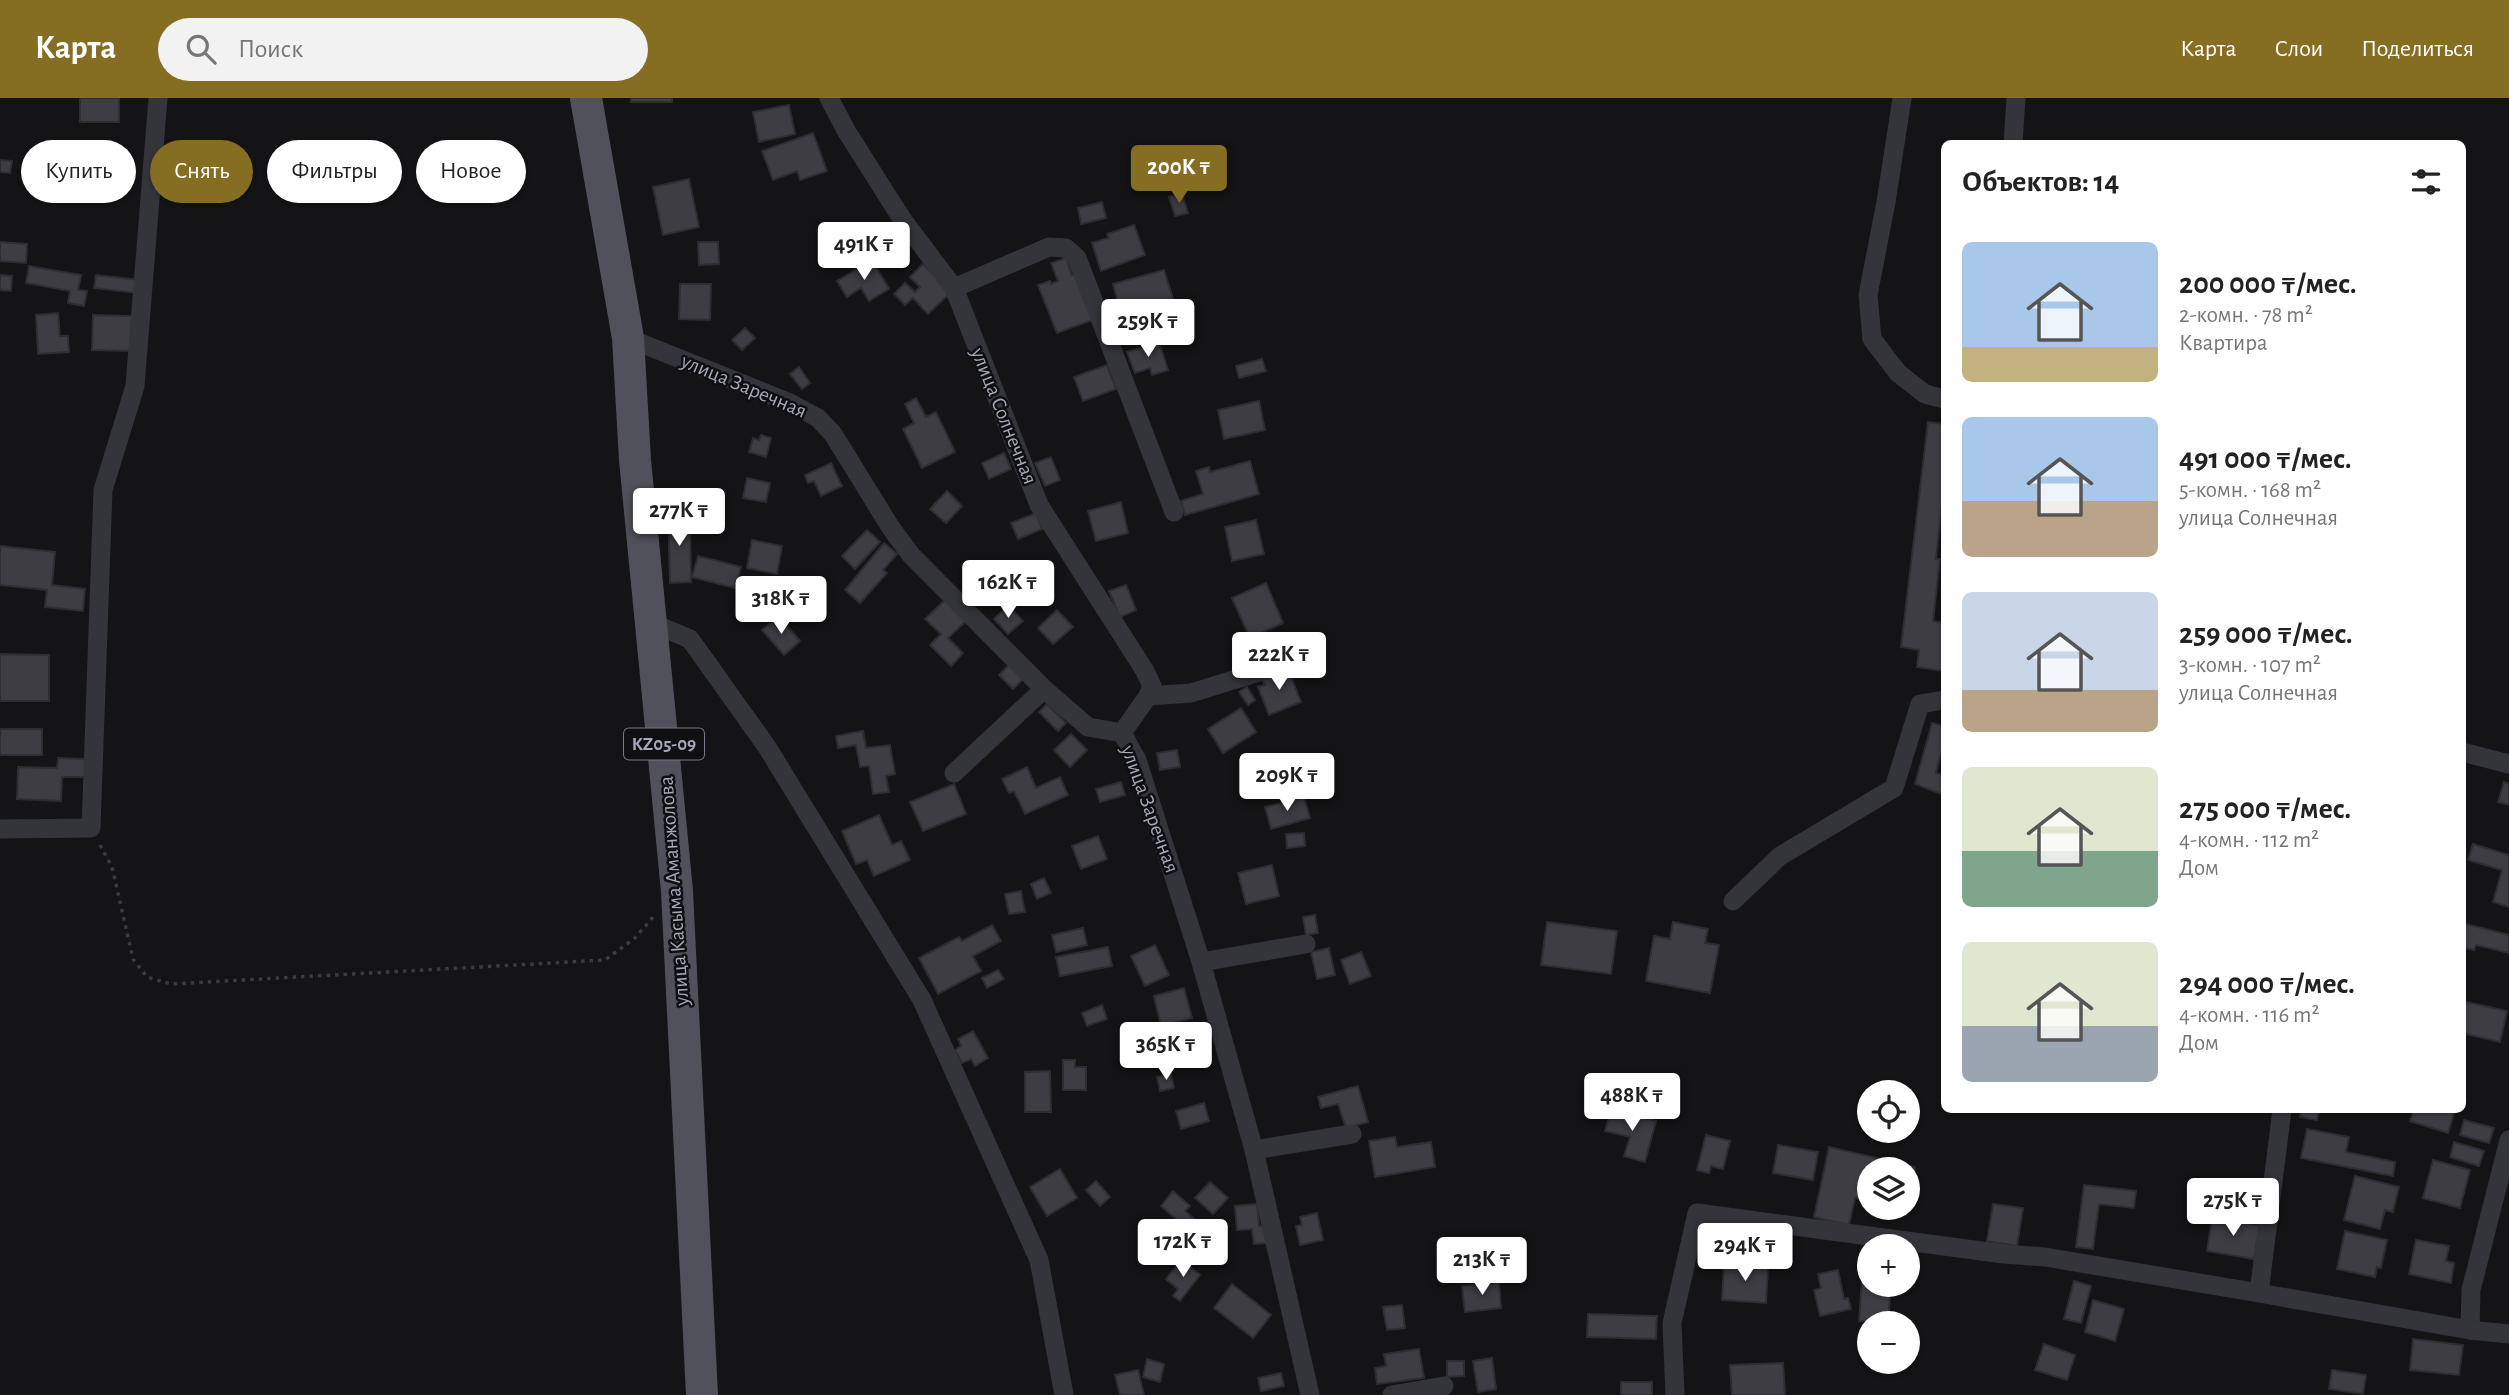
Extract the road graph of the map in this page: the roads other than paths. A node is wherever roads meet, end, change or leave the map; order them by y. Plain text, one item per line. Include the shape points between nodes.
1 (158, 98) edge
2 (586, 98) edge
3 (829, 98) edge
4 (1902, 98) edge
5 (2016, 98) edge
6 (2013, 140) edge
7 (954, 288) junction
8 (628, 338) junction
9 (1941, 398) edge
10 (1174, 512) dead end
11 (652, 623) junction
12 (1269, 669) dead end
13 (1044, 690) junction
14 (1148, 696) junction
15 (1941, 700) edge
16 (1122, 733) junction
17 (2466, 752) edge
18 (2509, 764) edge
19 (954, 772) dead end
20 (0, 829) edge
21 (1733, 901) dead end
22 (1306, 944) dead end
23 (1202, 962) junction
24 (2282, 1113) edge
25 (1352, 1134) dead end
26 (2509, 1140) edge
27 (1254, 1150) junction
28 (2259, 1293) junction
29 (2470, 1330) junction
30 (2509, 1334) edge
31 (1444, 1386) dead end
32 (702, 1395) edge
33 (1065, 1395) edge
34 (1310, 1395) edge
35 (1392, 1395) edge
36 (1675, 1395) edge

1 - 20 street via 135,386 103,490 91,828
2 - 8 main road, улица Касыма Аманжолова / KZ05-09
3 - 7 street, улица Солнечная via 902,219
4 - 9 street via 1868,295 1872,339 1898,373 1925,394
5 - 6 street
7 - 10 street via 1049,247 1066,248 1077,258
7 - 14 street, улица Солнечная via 1039,505 1145,671 1152,686
8 - 11 main road, улица Касыма Аманжолова / KZ05-09
8 - 13 street, улица Заречная via 818,418 911,555
11 - 32 main road, улица Касыма Аманжолова / KZ05-09 via 677,891
11 - 33 street via 690,639 767,747 922,1000 1039,1260
12 - 14 street via 1191,693
13 - 16 street, улица Заречная via 1088,727
13 - 19 street
14 - 16 street
15 - 21 street via 1920,704 1894,788 1780,856
16 - 23 street, улица Заречная via 1137,760
17 - 18 street
22 - 23 street
23 - 27 street, улица Заречная
24 - 28 street
25 - 27 street
26 - 29 street via 2471,1290
27 - 34 street, улица Заречная
28 - 29 street
28 - 36 street via 2045,1257 1697,1213 1672,1322
29 - 30 street
31 - 35 street

